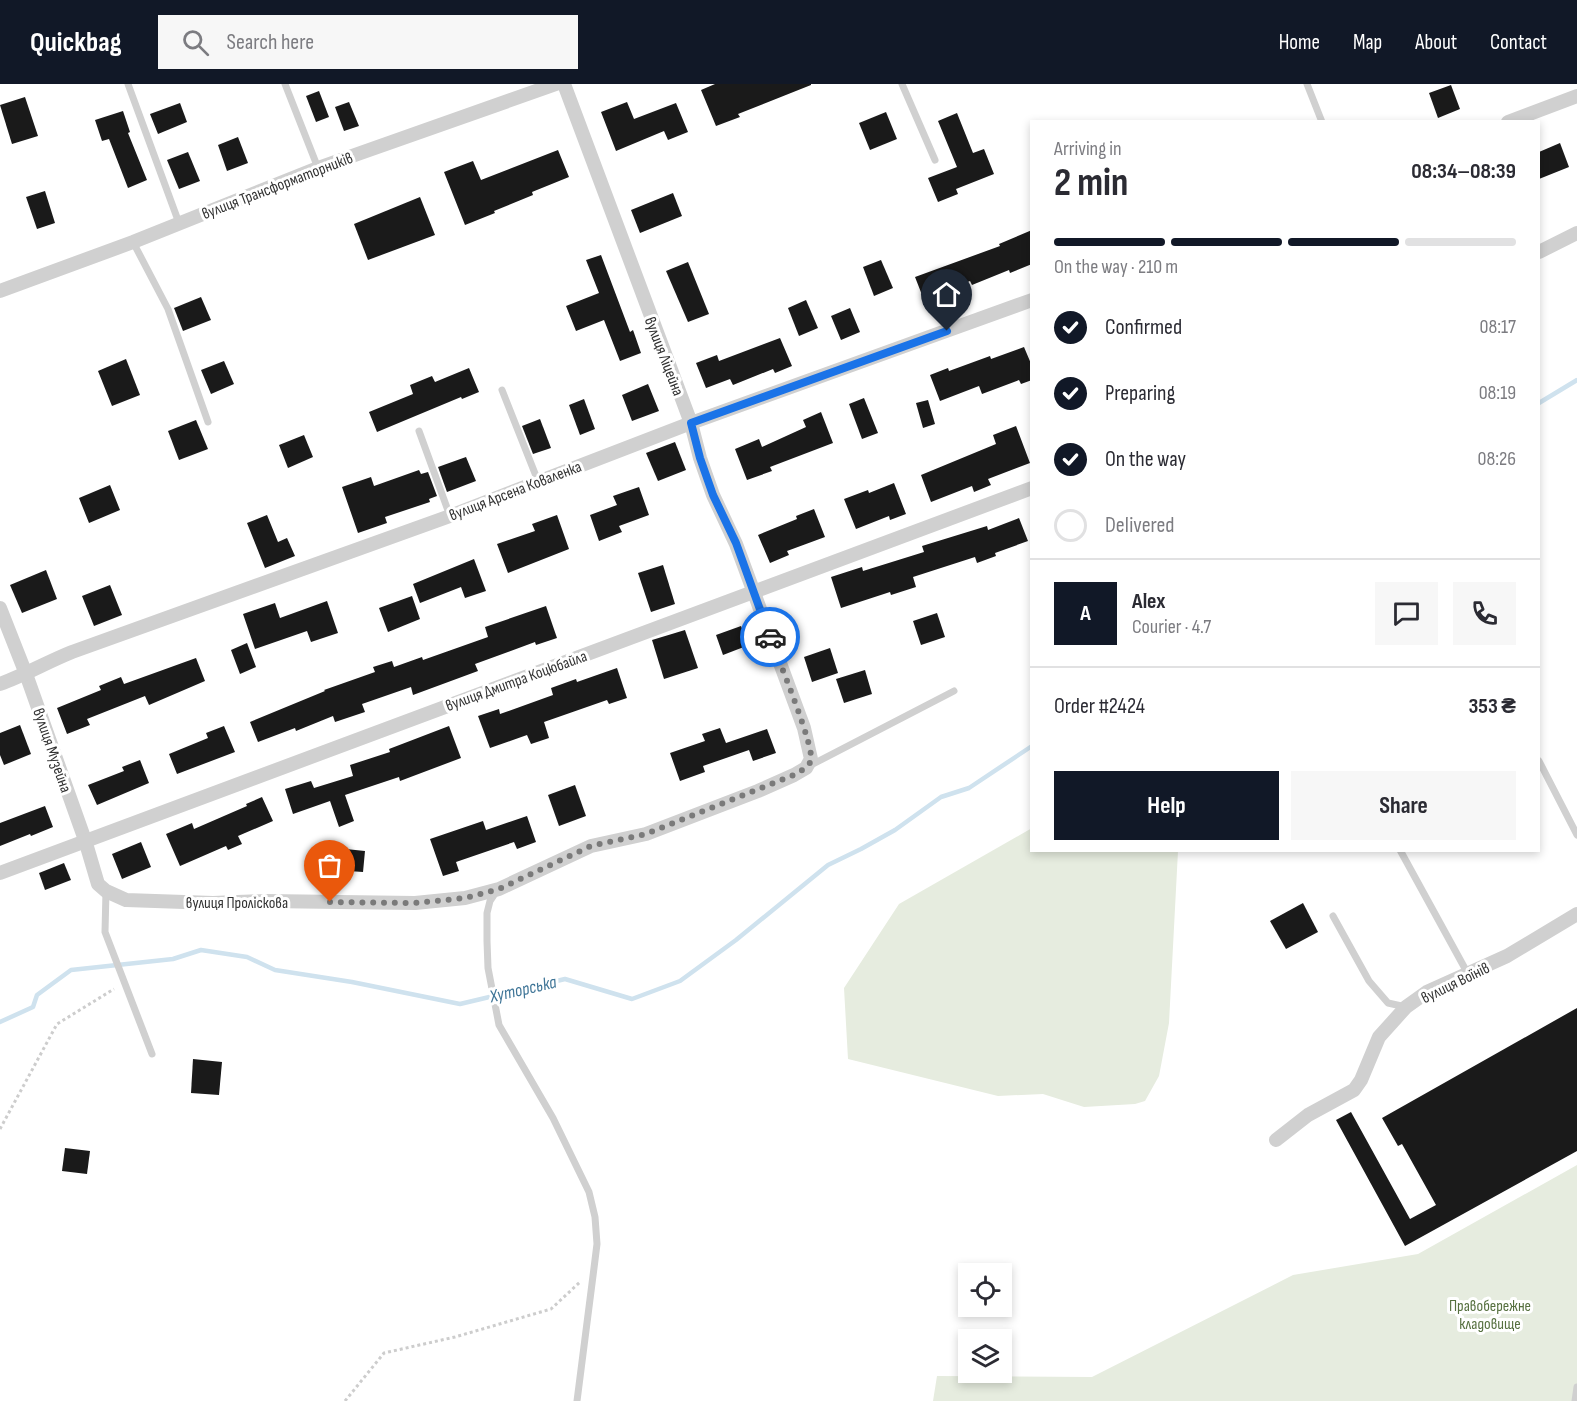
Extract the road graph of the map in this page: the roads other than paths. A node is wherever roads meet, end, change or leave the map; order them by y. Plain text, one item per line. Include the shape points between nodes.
1 (128, 84) edge
2 (285, 84) edge
3 (556, 84) edge
4 (564, 84) edge
5 (902, 84) edge
6 (1307, 84) edge
7 (1577, 96) edge
8 (1322, 120) edge
9 (1513, 120) edge
10 (935, 160) dead end
11 (318, 168) junction
12 (179, 223) junction
13 (1577, 233) edge
14 (133, 242) junction
15 (1540, 252) edge
16 (0, 291) edge
17 (1030, 301) edge
18 (502, 390) dead end
19 (208, 422) dead end
20 (691, 423) junction
21 (418, 430) dead end
22 (538, 481) junction
23 (1030, 489) edge
24 (450, 516) junction
25 (753, 591) junction
26 (0, 608) edge
27 (26, 674) junction
28 (0, 684) edge
29 (954, 691) dead end
30 (1540, 763) edge
31 (806, 768) junction
32 (1577, 835) edge
33 (85, 840) junction
34 (1401, 852) edge
35 (0, 873) edge
36 (499, 889) junction
37 (106, 891) junction
38 (1577, 914) edge
39 (1334, 916) dead end
40 (1469, 974) junction
41 (1406, 1007) junction
42 (152, 1054) dead end
43 (1276, 1140) dead end
44 (1577, 1387) edge
45 (577, 1401) edge
46 (1575, 1401) edge

1 - 12 lane
2 - 11 lane
3 - 11 street, вулиця Трансформаторників
4 - 20 street, вулиця Ліцейна
5 - 10 lane
6 - 8 lane
7 - 9 street
11 - 12 street, вулиця Трансформаторників
12 - 14 street, вулиця Трансформаторників
13 - 15 street
14 - 16 street, вулиця Трансформаторників
14 - 19 lane via 168,309
17 - 20 street, вулиця Арсена Коваленка
18 - 22 lane
20 - 22 street, вулиця Арсена Коваленка
20 - 25 street, вулиця Ліцейна via 713,495
21 - 24 lane
22 - 24 street, вулиця Арсена Коваленка
23 - 25 street, вулиця Дмитра Коцюбайла
24 - 27 street, вулиця Арсена Коваленка via 72,652
25 - 31 street, вулиця Ліцейна via 804,728 811,759
25 - 33 street, вулиця Дмитра Коцюбайла
26 - 27 street, вулиця Музейна
27 - 28 street, вулиця Арсена Коваленка
27 - 33 street, вулиця Музейна
29 - 31 lane
30 - 32 lane
31 - 36 street, вулиця Проліскова via 646,834 591,846
33 - 35 street, вулиця Дмитра Коцюбайла
33 - 37 street, вулиця Музейна via 98,884
34 - 40 lane
36 - 37 street, вулиця Проліскова via 465,898 415,903 139,902
36 - 45 lane via 487,913 488,968 499,1025 553,1118 589,1192 595,1217 597,1244
37 - 42 lane via 108,943
38 - 40 street, вулиця Воїнів via 1507,957
39 - 41 lane via 1369,981 1388,1003
40 - 41 street, вулиця Воїнів via 1427,992
41 - 43 street, вулиця Воїнів via 1379,1037 1354,1090 1308,1115
44 - 46 lane

